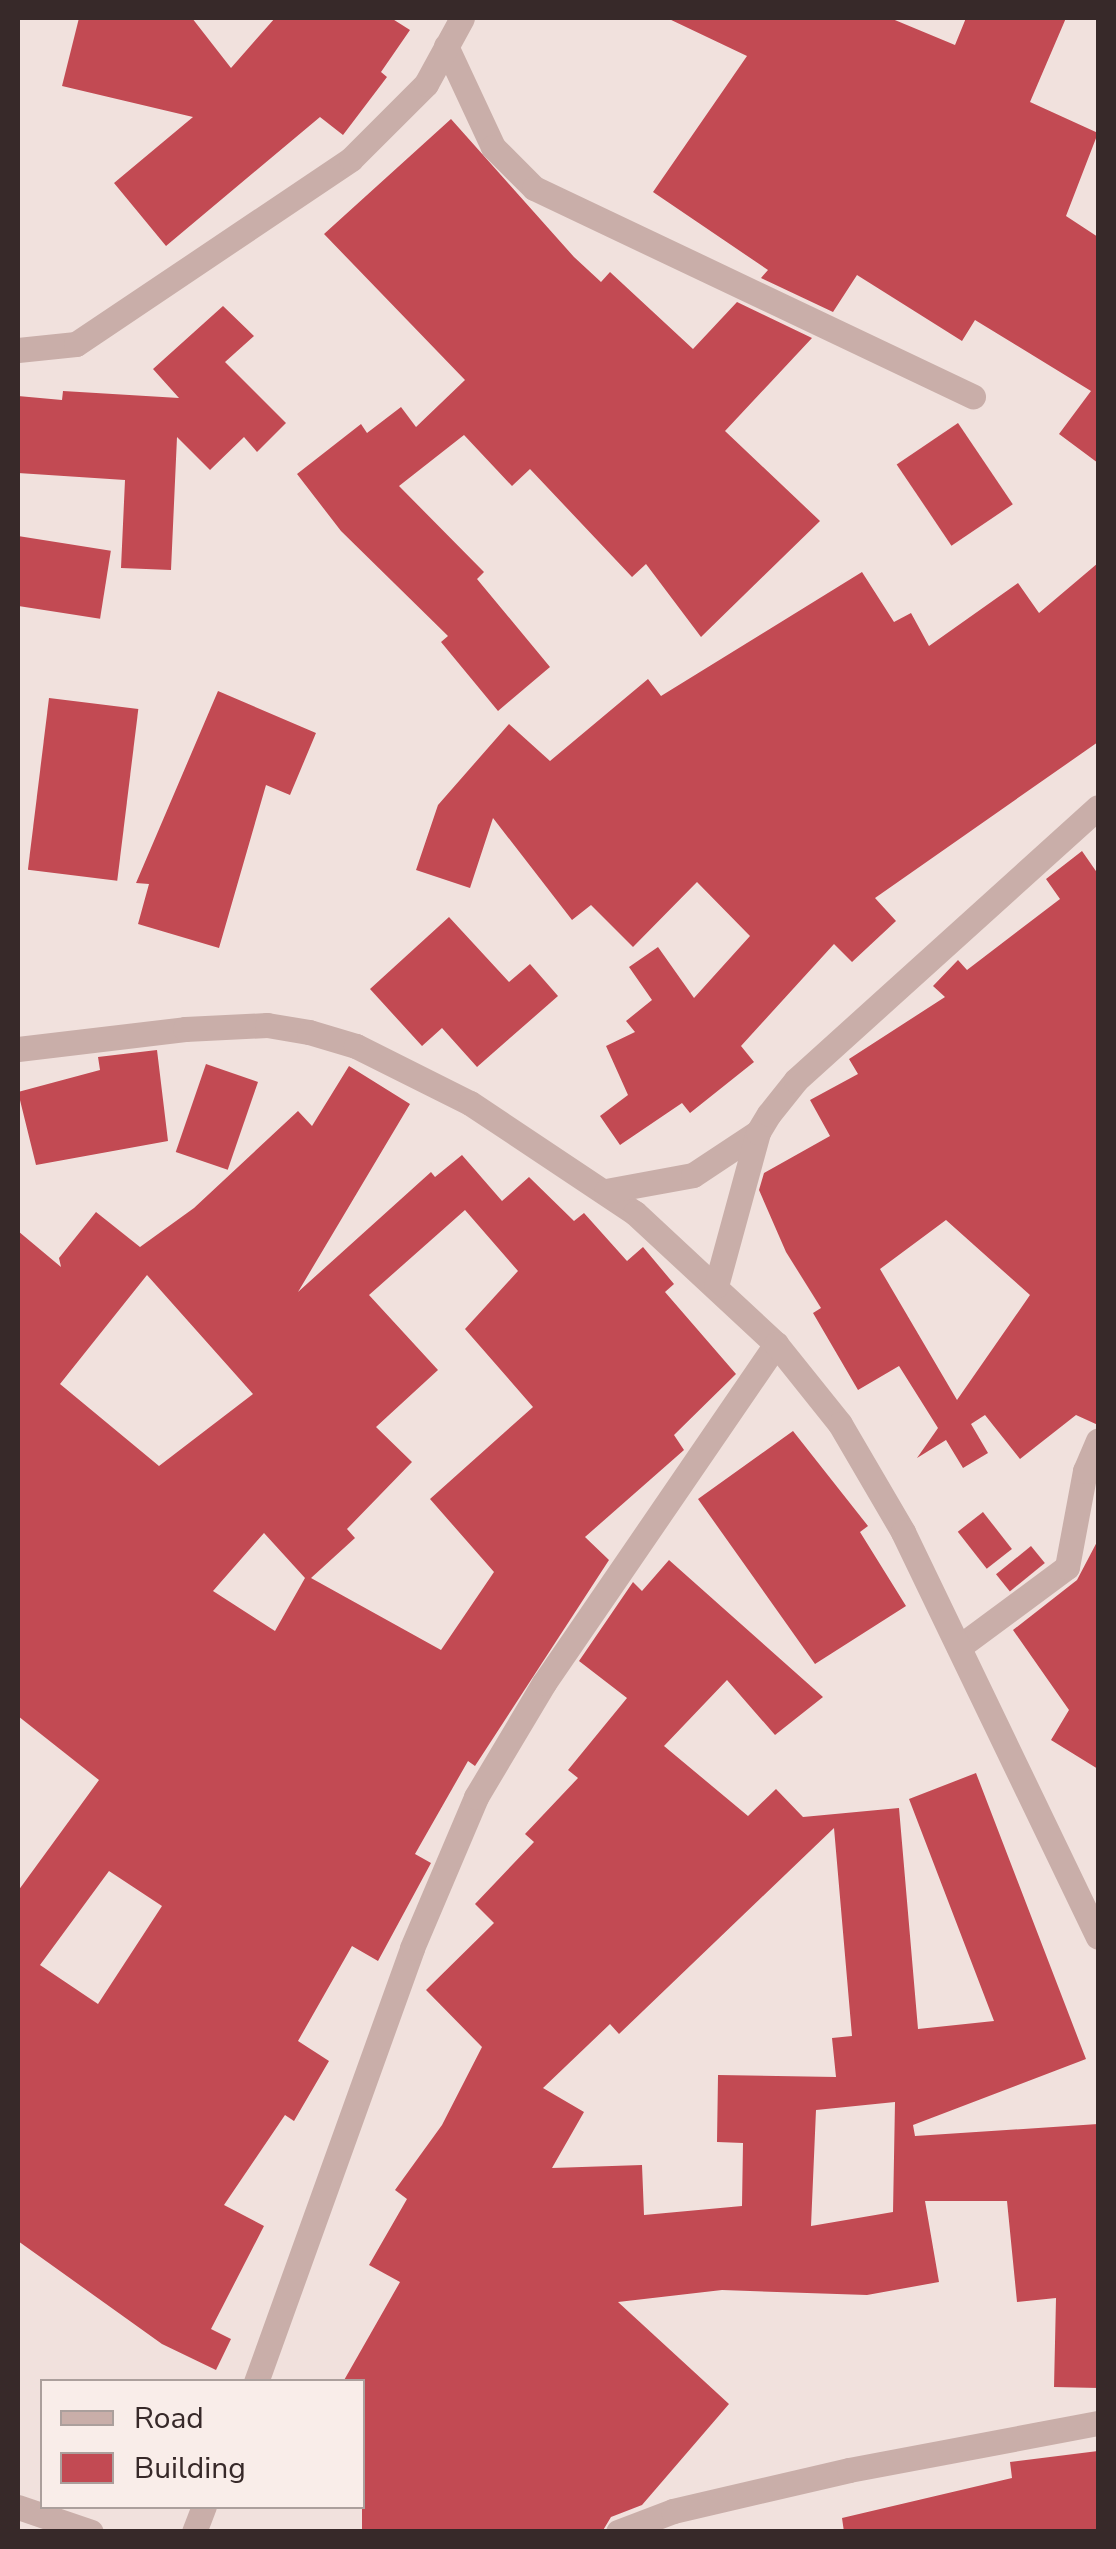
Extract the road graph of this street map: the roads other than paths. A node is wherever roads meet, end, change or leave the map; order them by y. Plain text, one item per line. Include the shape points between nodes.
1 (462, 18) edge
2 (446, 46) junction
3 (18, 350) edge
4 (974, 396) dead end
5 (1098, 807) edge
6 (18, 1049) edge
7 (758, 1132) junction
8 (606, 1192) junction
9 (716, 1286) junction
10 (776, 1344) junction
11 (1098, 1441) edge
12 (959, 1646) junction
13 (1098, 1937) edge
14 (257, 2379) edge
15 (1098, 2423) edge
16 (18, 2507) edge
17 (91, 2532) edge
18 (618, 2532) edge

1 - 2 street
2 - 3 street via 426,84 351,159 76,344
2 - 4 street via 493,147 534,188
5 - 7 street via 796,1080
6 - 8 street via 185,1028 266,1025 309,1032 356,1046 470,1103
7 - 8 street via 693,1175
7 - 9 street
8 - 9 street
9 - 10 street
10 - 12 street via 840,1424
10 - 14 street via 544,1684 476,1797 412,1948
11 - 12 street via 1067,1568
12 - 13 street
15 - 18 street via 848,2470 673,2510
16 - 17 street

